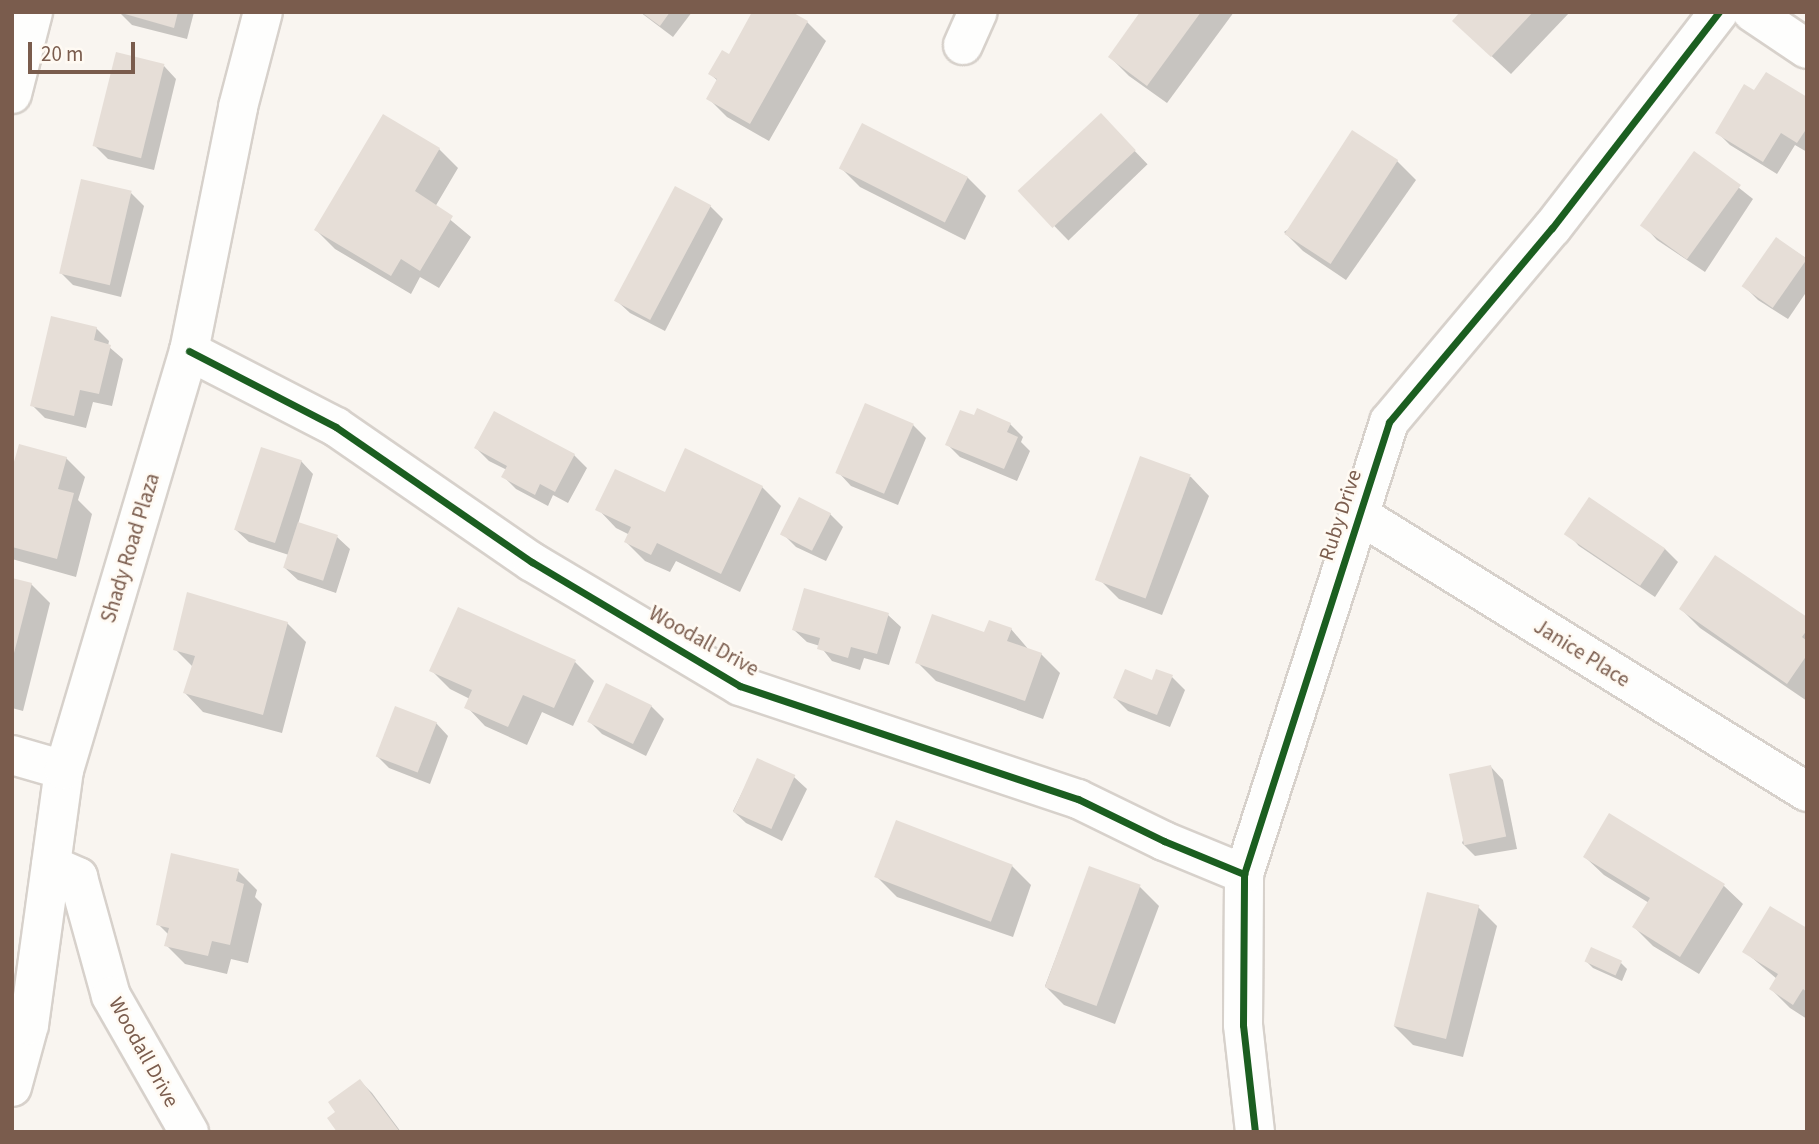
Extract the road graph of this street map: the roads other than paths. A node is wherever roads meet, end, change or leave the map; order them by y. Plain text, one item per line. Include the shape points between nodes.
1 (33, 12) edge
2 (263, 12) edge
3 (1719, 12) edge
4 (1752, 12) edge
5 (1807, 49) edge
6 (12, 94) edge
7 (189, 351) junction
8 (1358, 514) junction
9 (12, 755) edge
10 (64, 770) junction
11 (1807, 792) edge
12 (51, 865) junction
13 (1244, 874) junction
14 (12, 1087) edge
15 (189, 1132) edge
16 (1255, 1132) edge

1 - 6 street
2 - 7 street, Shady Road Plaza via 238,107
3 - 8 street, Ruby Drive via 1552,228 1389,422
4 - 5 street
7 - 10 street, Shady Road Plaza
7 - 13 street, Woodall Drive via 336,427 532,562 740,685 1078,799
8 - 11 street, Janice Place
8 - 13 street, Ruby Drive
9 - 10 street
10 - 12 street, Shady Road Plaza
12 - 14 street, Shady Road Plaza via 29,1025
12 - 15 street, Woodall Drive via 78,877 111,996
13 - 16 street, Ruby Drive via 1243,1025

